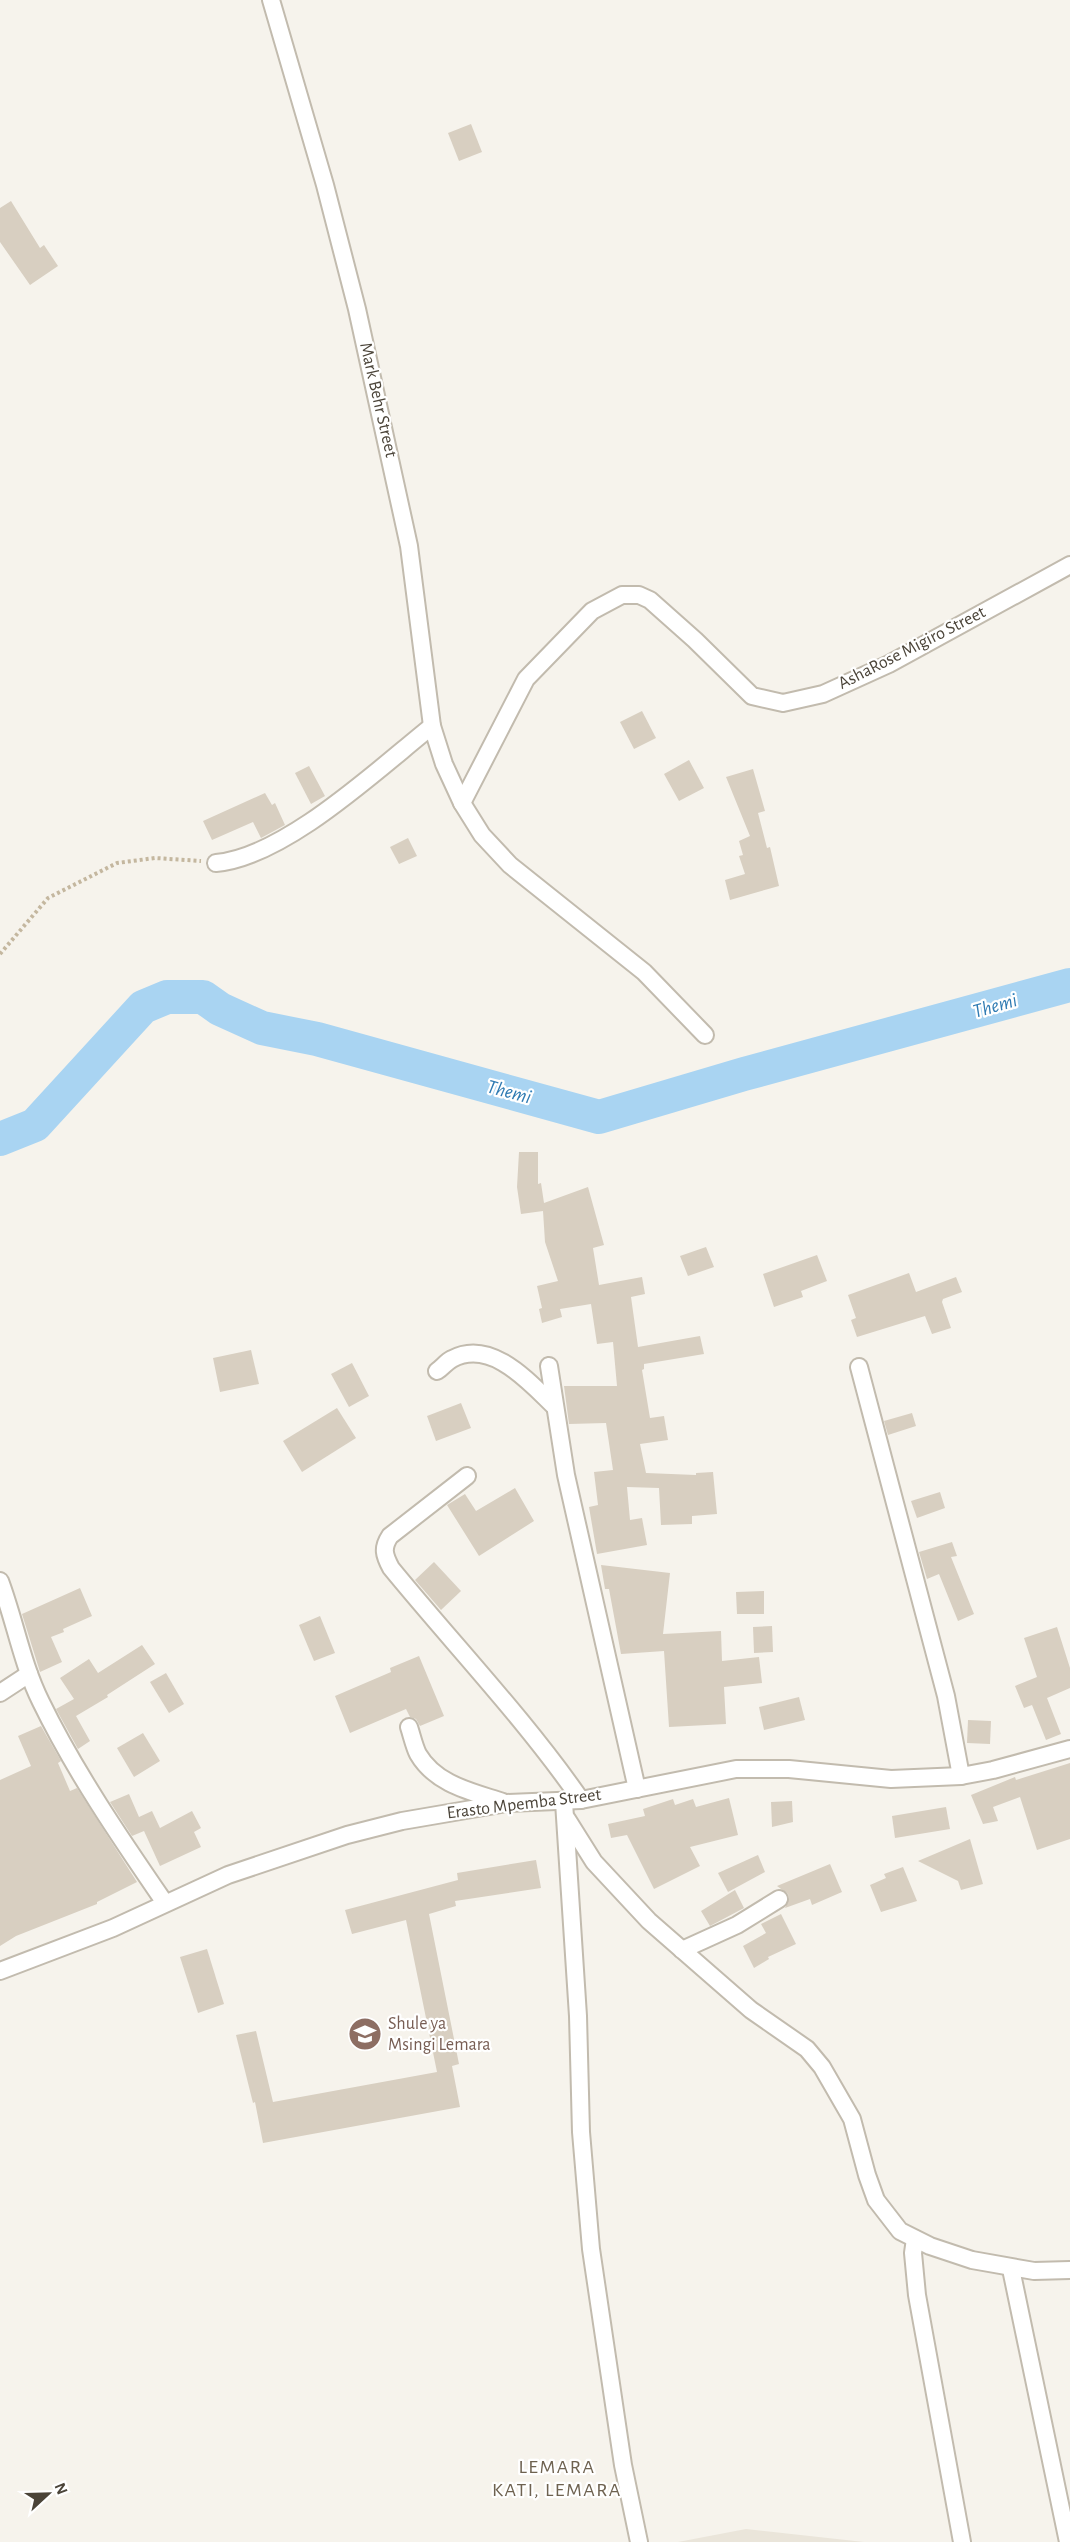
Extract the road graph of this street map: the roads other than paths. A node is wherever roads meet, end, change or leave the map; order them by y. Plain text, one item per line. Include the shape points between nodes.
1 (271, 0) edge
2 (1070, 565) edge
3 (432, 726) junction
4 (462, 803) junction
5 (216, 863) road end
6 (705, 1035) dead end
7 (549, 1366) dead end
8 (859, 1366) dead end
9 (437, 1371) dead end
10 (554, 1406) junction
11 (467, 1476) dead end
12 (0, 1581) edge
13 (29, 1674) junction
14 (0, 1692) edge
15 (409, 1727) dead end
16 (1070, 1749) edge
17 (961, 1776) junction
18 (637, 1789) junction
19 (581, 1800) junction
20 (507, 1803) junction
21 (565, 1810) junction
22 (779, 1899) dead end
23 (165, 1903) junction
24 (682, 1950) junction
25 (0, 1971) edge
26 (915, 2240) junction
27 (1011, 2269) junction
28 (1070, 2270) edge
29 (639, 2542) edge
30 (962, 2542) edge
31 (1068, 2542) edge

1 - 3 street, Mark Behr Street via 328,196 387,441 409,546
2 - 4 street, AshaRose Migiro Street via 889,664 823,694 783,703 752,696 650,600 622,595 592,611 526,679
3 - 4 street, Mark Behr Street
3 - 5 street via 293,833 233,861
4 - 6 street, Mark Behr Street via 482,835 510,865 644,972
7 - 10 street
8 - 17 street via 946,1696
9 - 10 street via 452,1359 476,1353 516,1371
10 - 18 street via 576,1522
11 - 19 street via 390,1536 384,1556
12 - 13 street
13 - 14 street
13 - 23 street via 54,1727
15 - 20 street via 418,1754 437,1774 452,1785
16 - 17 street, Erasto Mpemba Street
17 - 18 street, Erasto Mpemba Street via 891,1779 761,1767 706,1773
18 - 19 street, Erasto Mpemba Street
19 - 21 street, Erasto Mpemba Street
20 - 21 street, Erasto Mpemba Street
20 - 23 street, Erasto Mpemba Street via 347,1835 228,1875
21 - 24 street via 601,1870
21 - 29 street via 581,2132 591,2249 623,2465
22 - 24 street via 737,1925
23 - 25 street, Erasto Mpemba Street
24 - 26 street via 751,2010 807,2049 822,2067 852,2119 876,2200 900,2230
26 - 27 street
26 - 30 street via 917,2295
27 - 28 street
27 - 31 street

